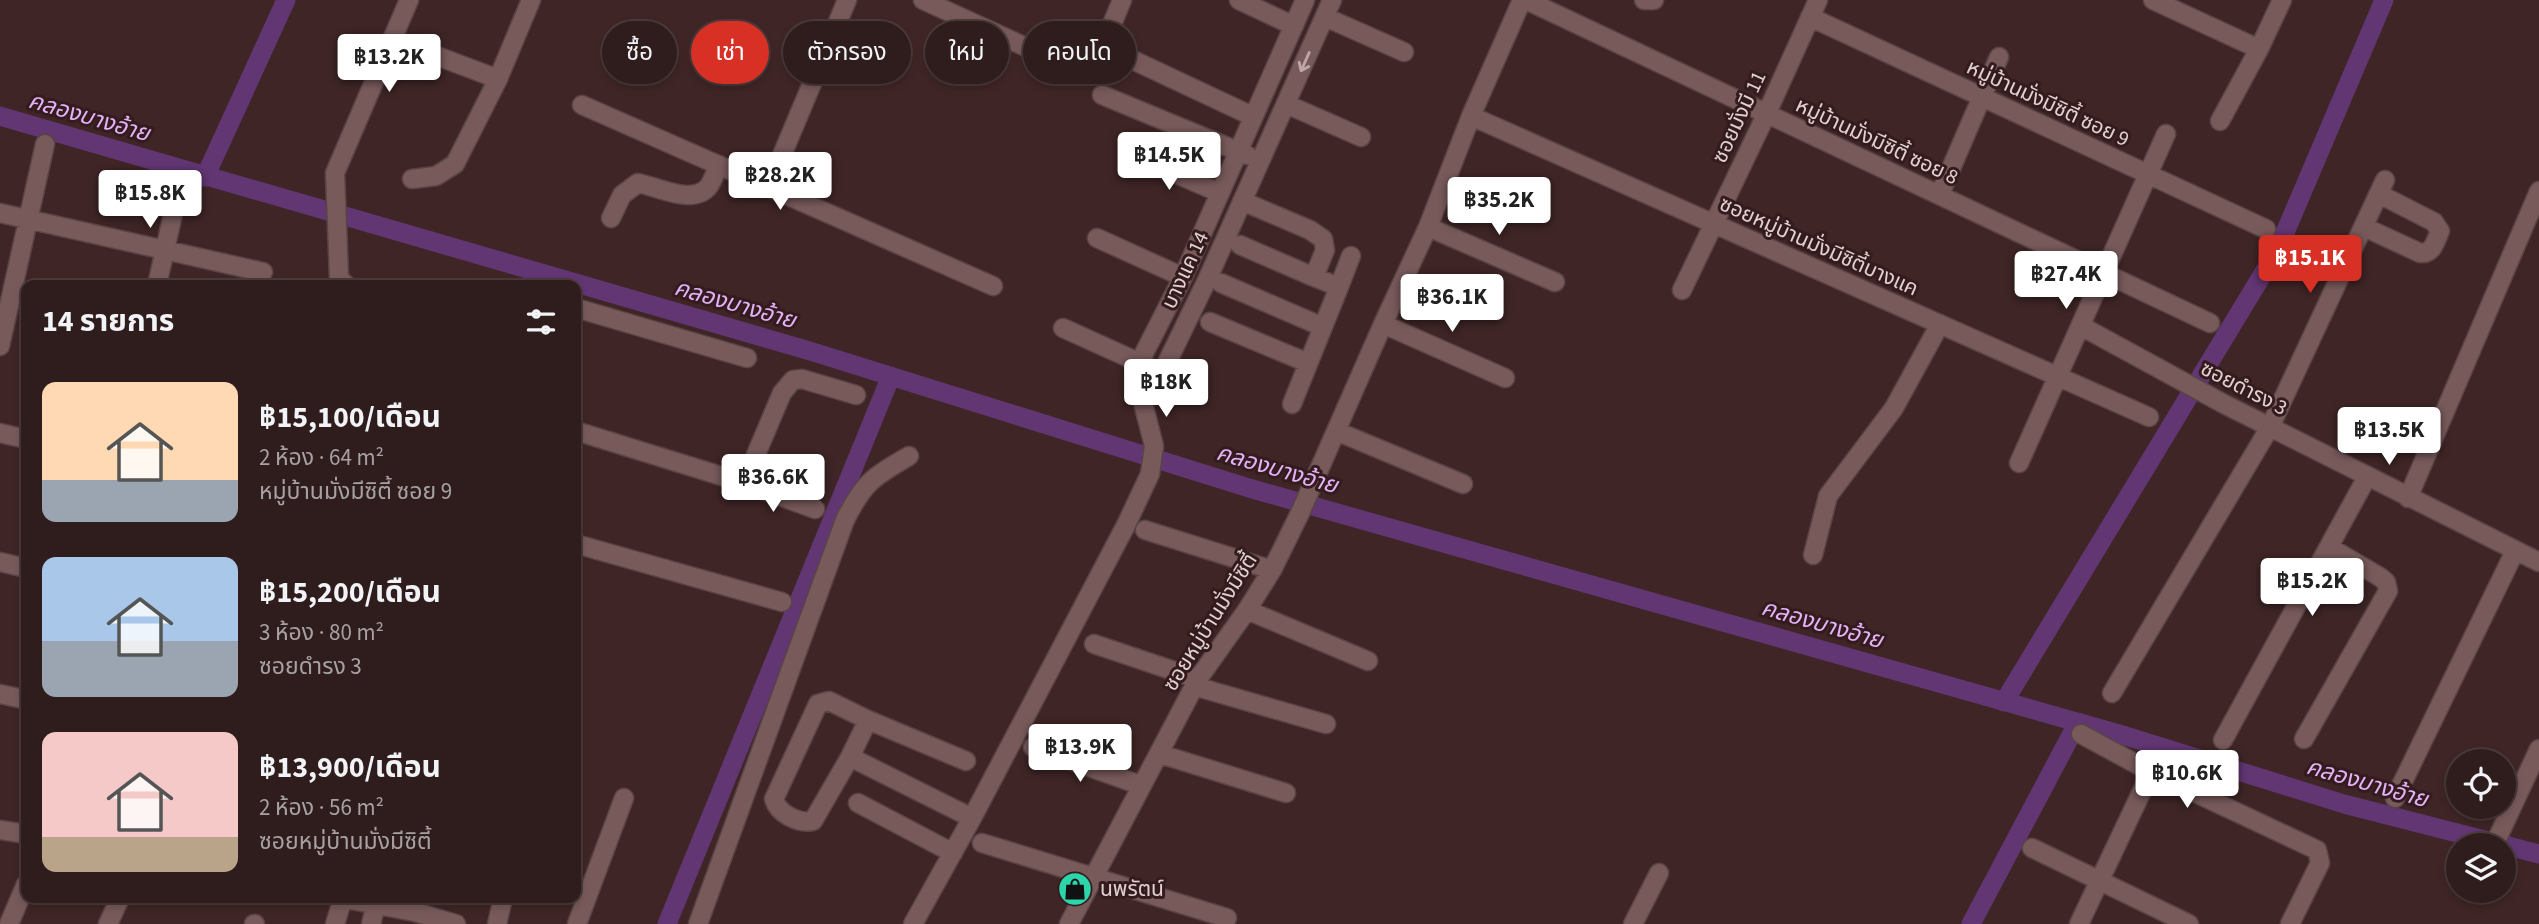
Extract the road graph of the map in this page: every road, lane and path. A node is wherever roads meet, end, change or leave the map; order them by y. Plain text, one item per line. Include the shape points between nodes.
1 (409, 0) edge
2 (531, 0) edge
3 (847, 0) edge
4 (923, 0) edge
5 (1122, 0) edge
6 (1239, 0) edge
7 (1305, 0) edge
8 (1332, 0) edge
9 (1524, 0) edge
10 (1644, 0) edge
11 (1654, 0) edge
12 (1818, 0) edge
13 (2153, 0) edge
14 (2282, 0) edge
15 (1325, 17) junction
16 (1810, 17) junction
17 (1294, 26) junction
18 (391, 38) junction
19 (1023, 46) edge
20 (2259, 49) junction
21 (1404, 52) dead end
22 (1999, 57) dead end
23 (498, 79) junction
24 (1102, 95) dead end
25 (1982, 97) junction
26 (1286, 104) junction
27 (582, 105) dead end
28 (1766, 115) junction
29 (1471, 116) junction
30 (1252, 117) junction
31 (2220, 121) dead end
32 (2166, 134) dead end
33 (1361, 137) dead end
34 (45, 144) dead end
35 (1237, 150) junction
36 (1133, 155) dead end
37 (1259, 160) junction
38 (719, 165) junction
39 (2149, 175) junction
40 (412, 179) dead end
41 (180, 183) dead end
42 (769, 186) junction
43 (1220, 193) junction
44 (1940, 194) junction
45 (1242, 201) junction
46 (2537, 202) edge
47 (0, 214) edge
48 (611, 218) dead end
49 (28, 219) junction
50 (1714, 224) junction
51 (1428, 227) junction
52 (2364, 227) junction
53 (2266, 229) dead end
54 (1097, 238) dead end
55 (1240, 245) dead end
56 (164, 251) junction
57 (1352, 256) dead end
58 (2104, 271) junction
59 (263, 272) dead end
60 (1185, 273) junction
61 (1314, 277) junction
62 (158, 280) edge
63 (342, 280) edge
64 (1214, 281) junction
65 (1555, 282) dead end
66 (993, 286) dead end
67 (1339, 287) junction
68 (1682, 290) dead end
69 (18, 304) edge
70 (581, 309) edge
71 (1210, 322) dead end
72 (2210, 323) dead end
73 (1383, 324) junction
74 (1940, 324) junction
75 (2081, 326) junction
76 (1323, 327) junction
77 (1063, 328) dead end
78 (0, 346) edge
79 (747, 358) dead end
80 (1139, 363) junction
81 (1308, 363) junction
82 (1162, 373) junction
83 (2058, 377) junction
84 (1505, 378) dead end
85 (856, 395) dead end
86 (1143, 403) junction
87 (1292, 404) dead end
88 (2149, 417) dead end
89 (2270, 427) junction
90 (1336, 431) junction
91 (0, 433) edge
92 (581, 433) edge
93 (21, 438) edge
94 (909, 456) dead end
95 (2019, 463) dead end
96 (2367, 477) junction
97 (744, 483) junction
98 (1463, 484) dead end
99 (2408, 498) junction
100 (815, 509) dead end
101 (1145, 530) dead end
102 (581, 545) edge
103 (2329, 547) junction
104 (2515, 551) junction
105 (1813, 555) dead end
106 (0, 562) edge
107 (2539, 562) edge
108 (21, 567) edge
109 (1272, 570) junction
110 (782, 602) dead end
111 (1247, 611) junction
112 (1094, 644) dead end
113 (1368, 661) dead end
114 (1196, 682) junction
115 (2112, 692) dead end
116 (0, 694) edge
117 (21, 699) edge
118 (868, 720) junction
119 (1326, 724) dead end
120 (2081, 734) dead end
121 (2304, 739) dead end
122 (2224, 740) dead end
123 (1033, 747) dead end
124 (2539, 749) edge
125 (1160, 754) junction
126 (850, 757) junction
127 (966, 761) dead end
128 (2151, 772) junction
129 (1140, 785) junction
130 (1286, 793) dead end
131 (624, 798) dead end
132 (2395, 798) dead end
133 (858, 803) dead end
134 (972, 818) junction
135 (0, 830) edge
136 (21, 833) edge
137 (2500, 833) edge
138 (982, 843) dead end
139 (2032, 848) dead end
140 (953, 853) junction
141 (1659, 873) dead end
142 (1092, 878) junction
143 (2099, 880) junction
144 (21, 896) edge
145 (118, 903) edge
146 (341, 903) edge
147 (366, 903) edge
148 (502, 903) edge
149 (376, 905) junction
150 (417, 905) edge
151 (1227, 918) dead end
152 (9, 924) edge
153 (108, 924) edge
154 (335, 924) edge
155 (371, 924) edge
156 (456, 924) edge
157 (497, 924) edge
158 (577, 924) edge
159 (698, 924) edge
160 (913, 924) edge
161 (1069, 924) edge
162 (1633, 924) edge
163 (2079, 924) edge
164 (2189, 924) edge
165 (2290, 924) edge

1 - 18 street
2 - 23 street
3 - 42 street
4 - 19 street
5 - 30 street via 1103,46
6 - 17 street
7 - 17 street, บางแค 14
8 - 15 street, บางแค 14
9 - 28 street, หมู่บ้านมั่งมีซิตี้ ซอย 8
9 - 29 street
10 - 11 street
12 - 16 street, ซอยมั่งมี 11
13 - 20 street
14 - 20 street
15 - 21 street
15 -> 26 street, บางแค 14
16 - 25 street, หมู่บ้านมั่งมีซิตี้ ซอย 9
16 - 28 street, ซอยมั่งมี 11
17 - 30 street, บางแค 14
18 - 23 street
18 - 63 street via 335,173
20 - 31 street
22 - 25 street
23 - 40 street via 455,164 436,176
24 - 35 street
25 - 39 street, หมู่บ้านมั่งมีซิตี้ ซอย 9
25 - 44 street
26 - 33 street
26 - 37 street, บางแค 14
27 - 38 street
28 - 44 street, หมู่บ้านมั่งมีซิตี้ ซอย 8
28 - 50 street, ซอยมั่งมี 11
29 - 50 street, ซอยหมู่บ้านมั่งมีซิตี้บางแค
29 - 51 street
30 - 35 street, บางแค 14
32 - 39 street
34 - 49 street
35 - 37 street
35 - 43 street, บางแค 14
36 - 43 street
37 - 45 street, บางแค 14
38 - 42 street
38 - 48 street via 709,187 699,194 638,183 622,195
39 - 53 street, หมู่บ้านมั่งมีซิตี้ ซอย 9
39 - 58 street
41 - 56 street
42 - 66 street
43 - 60 street, บางแค 14
44 - 58 street, หมู่บ้านมั่งมีซิตี้ ซอย 8
45 - 61 street via 1323,239 1325,250
45 - 64 street, บางแค 14
46 - 99 street
47 - 49 street
49 - 56 street
49 - 69 street
50 - 68 street, ซอยมั่งมี 11
50 - 74 street, ซอยหมู่บ้านมั่งมีซิตี้บางแค
51 - 65 street
51 - 73 street
52 - 52 street via 2382,187 2434,222 2440,231 2432,251 2426,254
52 - 89 street
54 - 60 street
55 - 61 street
56 - 59 street
56 - 62 street
57 - 67 street
58 - 72 street, หมู่บ้านมั่งมีซิตี้ ซอย 8
58 - 75 street
60 - 64 street
60 - 80 street, บางแค 14
61 - 67 street
64 - 76 street
64 - 82 street, บางแค 14
67 - 76 street
69 - 78 street
70 - 79 street
71 - 81 street
73 - 84 street
73 - 90 street
74 - 83 street, ซอยหมู่บ้านมั่งมีซิตี้บางแค
74 - 105 street via 1894,408 1828,496
75 - 83 street
75 - 89 street, ซอยดำรง 3
76 - 81 street
77 - 80 street
80 - 82 street
80 - 86 street
81 - 87 street
82 - 86 street, บางแค 14
83 - 88 street, ซอยหมู่บ้านมั่งมีซิตี้บางแค
83 - 95 street
85 - 97 street via 793,380 782,393
86 - 134 street via 1154,446 1150,474
89 - 96 street, ซอยดำรง 3
89 - 115 street
90 - 98 street
90 - 109 street, ซอยหมู่บ้านมั่งมีซิตี้
91 - 93 street
92 - 97 street
94 - 159 street via 878,473 858,494 845,520
96 - 99 street, ซอยดำรง 3
96 - 103 street
97 - 100 street
99 - 104 street, ซอยดำรง 3
101 - 109 street
102 - 110 street
103 - 121 street via 2380,577 2388,591
103 - 122 street
104 - 107 street, ซอยดำรง 3
104 - 132 street
106 - 108 street
109 - 111 street, ซอยหมู่บ้านมั่งมีซิตี้
111 - 113 street
111 - 114 street, ซอยหมู่บ้านมั่งมีซิตี้
112 - 114 street
114 - 119 street
114 - 125 street, ซอยหมู่บ้านมั่งมีซิตี้
116 - 117 street
118 - 126 street
118 - 126 street via 829,701 818,704 774,799 776,805 805,822 813,821
118 - 127 street
120 - 128 street
123 - 129 street
124 - 137 street
125 - 129 street, ซอยหมู่บ้านมั่งมีซิตี้
125 - 130 street
126 - 134 street
128 - 143 street
128 - 165 street via 2317,850 2320,863
129 - 142 street, ซอยหมู่บ้านมั่งมีซิตี้
131 - 158 street
133 - 140 street
134 - 140 street
135 - 136 street
138 - 142 street
139 - 143 street
140 - 160 street
141 - 162 street
142 - 151 street
142 - 161 street, ซอยหมู่บ้านมั่งมีซิตี้
143 - 163 street
143 - 164 street
144 - 152 street
145 - 153 street
146 - 154 street
147 - 149 street
148 - 157 street
149 - 150 street
149 - 155 street
150 - 156 street

